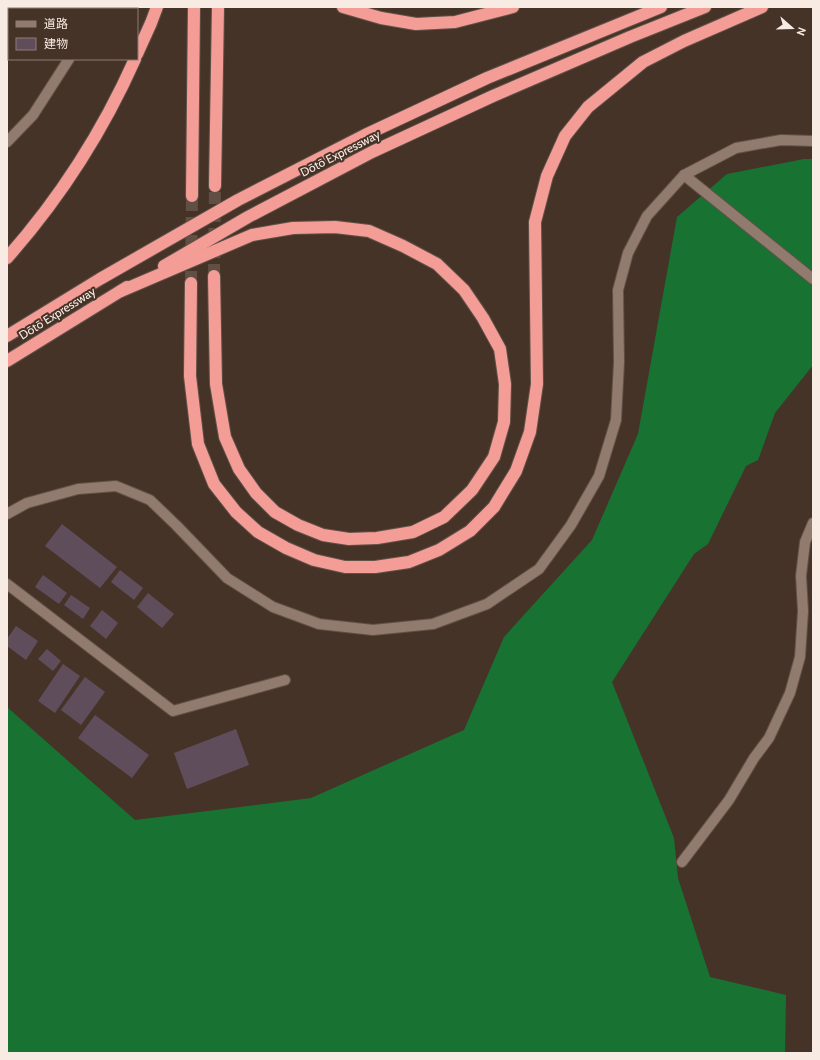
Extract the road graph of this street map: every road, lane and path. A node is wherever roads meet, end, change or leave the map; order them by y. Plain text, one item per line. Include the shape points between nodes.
1 (157, 7) edge
2 (194, 7) edge
3 (218, 7) edge
4 (343, 7) edge
5 (513, 7) edge
6 (661, 7) edge
7 (705, 7) edge
8 (762, 7) edge
9 (138, 52) edge
10 (68, 60) edge
11 (135, 60) edge
12 (813, 141) edge
13 (7, 142) edge
14 (684, 175) junction
15 (215, 186) tunnel mouth
16 (192, 196) tunnel mouth
17 (7, 258) edge
18 (214, 276) tunnel mouth
19 (813, 279) edge
20 (191, 283) tunnel mouth
21 (121, 290) junction
22 (7, 336) edge
23 (7, 360) edge
24 (7, 514) edge
25 (813, 523) edge
26 (7, 584) edge
27 (285, 680) dead end
28 (682, 862) dead end

1 - 9 highway
2 - 16 highway
3 - 15 highway
4 - 5 highway via 381,18 416,24 455,22
6 - 22 highway, Dōtō Expressway via 487,78 365,135 238,200
7 - 21 highway, Dōtō Expressway via 493,96 372,152 248,217
8 - 20 highway via 643,62 588,107 565,136 547,176 535,222 537,384 530,432 516,471 494,507 470,531 439,550 409,562 375,568 345,567 314,560 286,548 258,532 236,512 214,484 198,444 190,376
10 - 13 street via 33,114
11 - 17 highway via 96,136 61,191
12 - 14 street via 780,140 736,148
14 - 19 street
14 - 24 street via 647,216 628,253 618,290 619,362 616,420 600,476 571,525 539,569 487,604 433,624 373,630 319,624 272,607 228,578 150,500 116,486 78,489 27,503
18 - 21 highway via 216,384 225,437 239,469 256,493 275,512 298,526 323,535 349,539 377,538 413,532 444,517 472,490 494,457 504,422 505,384 500,349 464,290 437,264 369,231 335,227 293,228 252,235
21 - 23 highway, Dōtō Expressway
25 - 28 street via 805,542 801,576 803,611 800,657 790,693 769,738 729,800
26 - 27 street via 173,711

